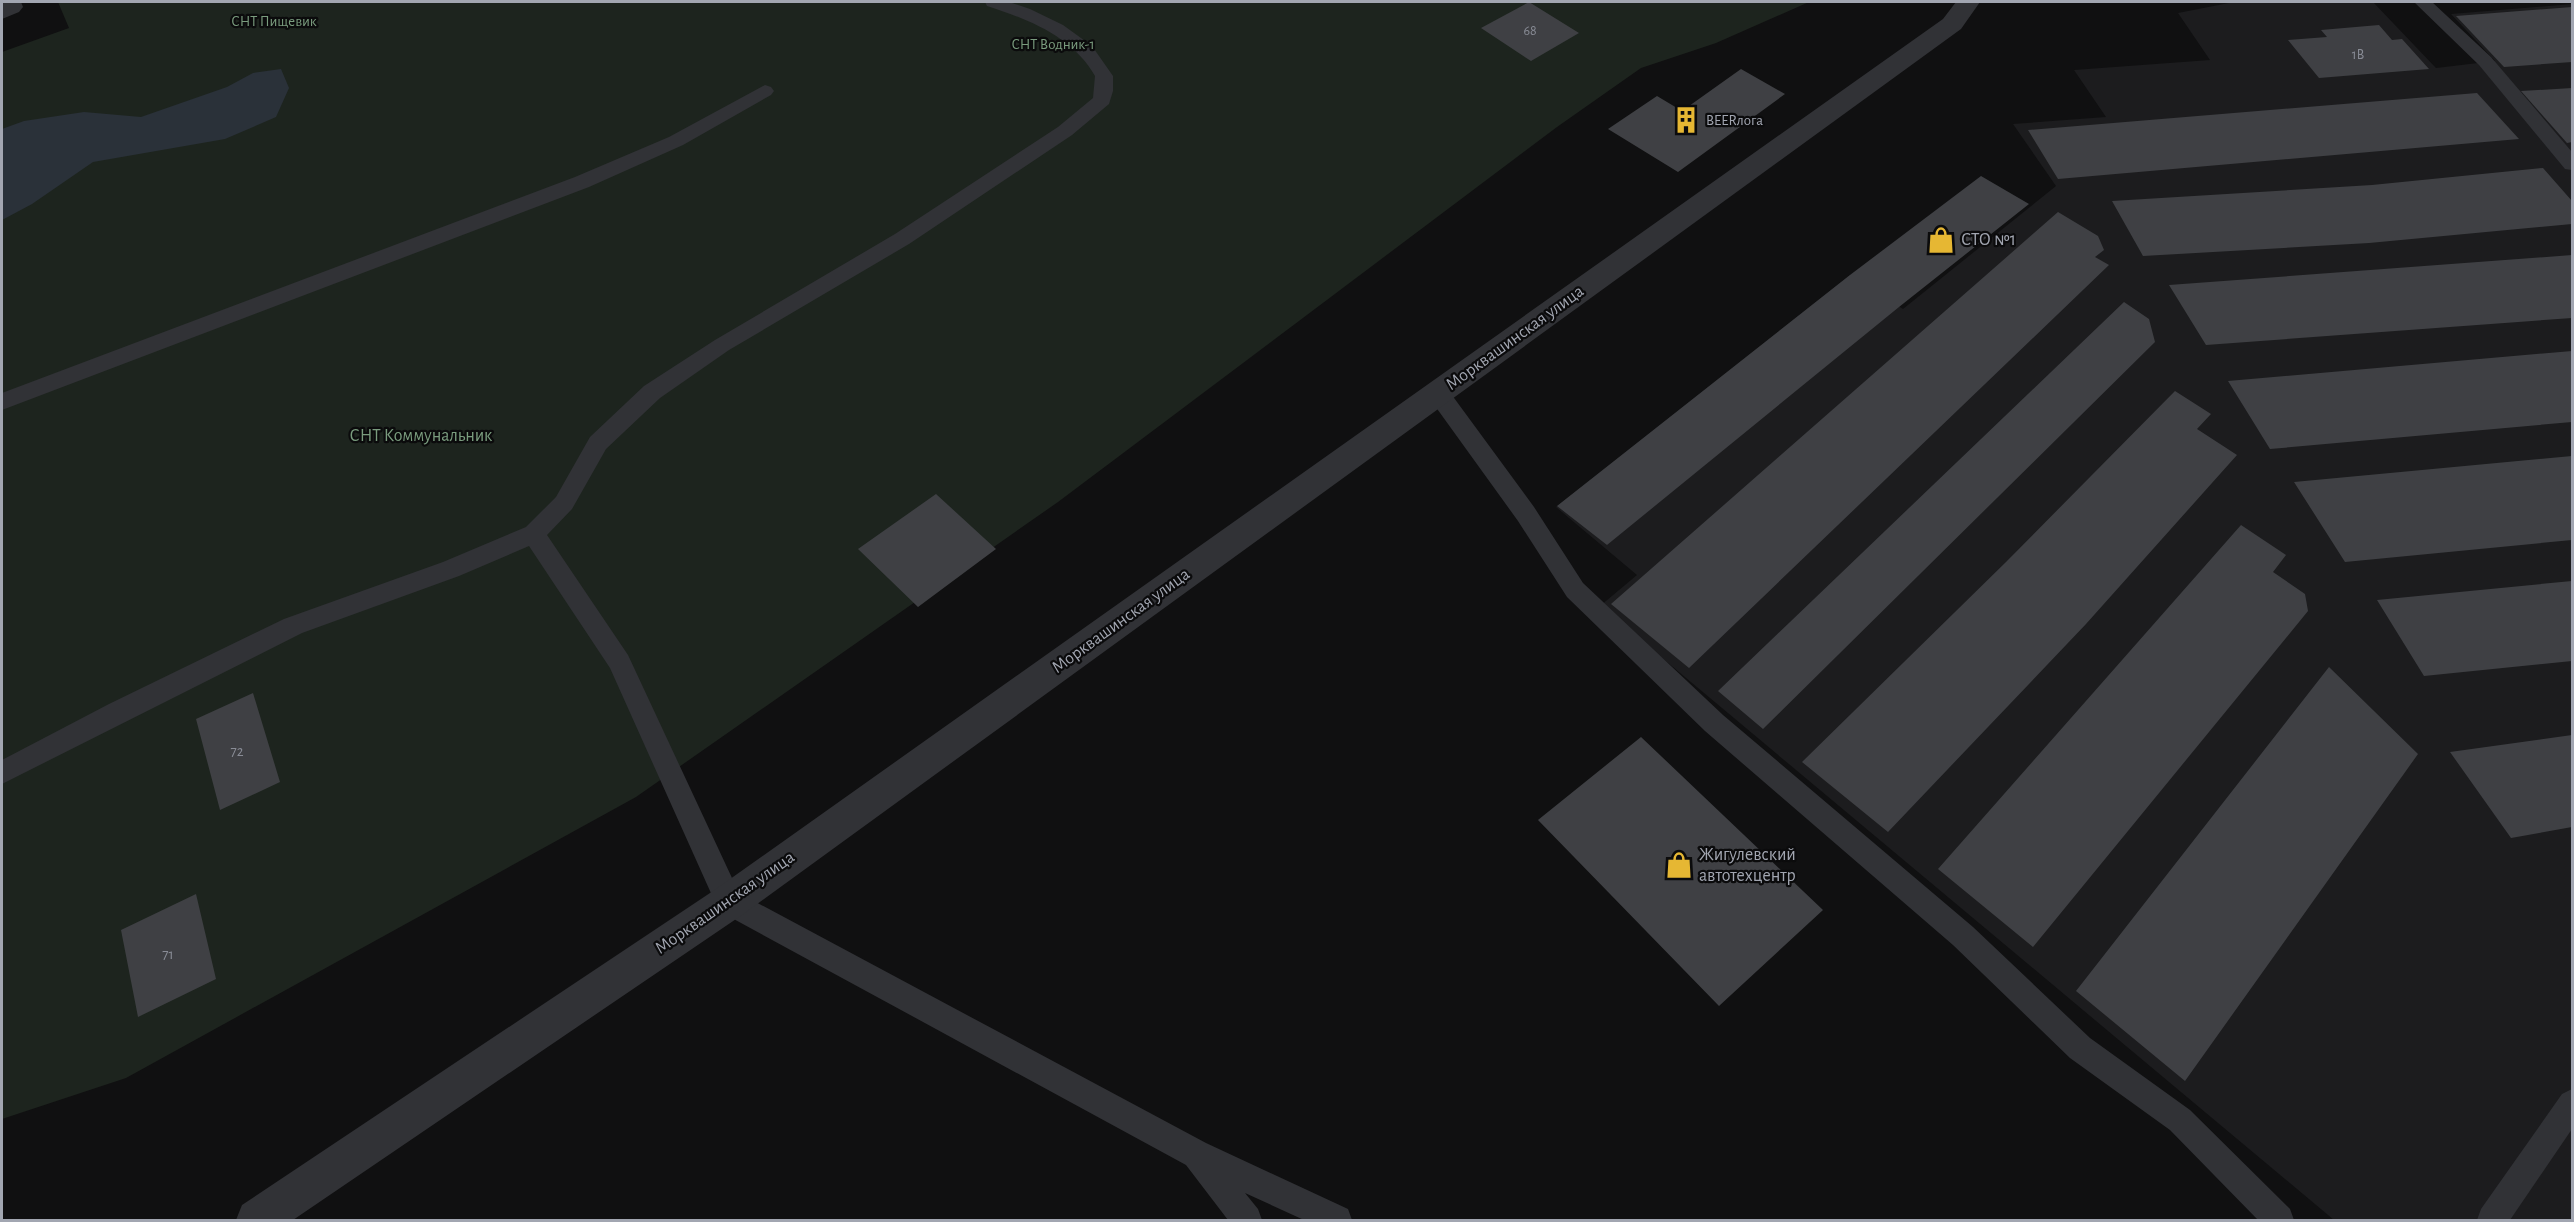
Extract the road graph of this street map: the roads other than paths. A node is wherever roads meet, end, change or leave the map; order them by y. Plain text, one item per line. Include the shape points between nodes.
1 (993, 2) edge
2 (1968, 2) edge
3 (2422, 2) edge
4 (765, 91) dead end
5 (2572, 164) edge
6 (1438, 393) junction
7 (2, 402) edge
8 (534, 534) junction
9 (2, 773) edge
10 (729, 902) junction
11 (2572, 1104) edge
12 (1195, 1154) junction
13 (258, 1221) edge
14 (1247, 1221) edge
15 (1336, 1221) edge
16 (2279, 1221) edge
17 (2492, 1221) edge

1 - 8 lane via 1032,15 1089,52 1105,79 1102,100 1065,130 902,239 722,345 652,392 598,443 564,503
2 - 6 street, Морквашинская улица via 1952,24
3 - 5 lane via 2485,61
4 - 7 lane via 676,141 582,182
6 - 10 street, Морквашинская улица
6 - 16 lane via 1526,514 1575,590 1714,723 1963,936 2080,1047 2180,1120
8 - 9 lane via 452,569 293,626
8 - 10 lane via 619,662
10 - 12 lane
10 - 13 street, Морквашинская улица
11 - 17 lane
12 - 14 lane
12 - 15 lane

